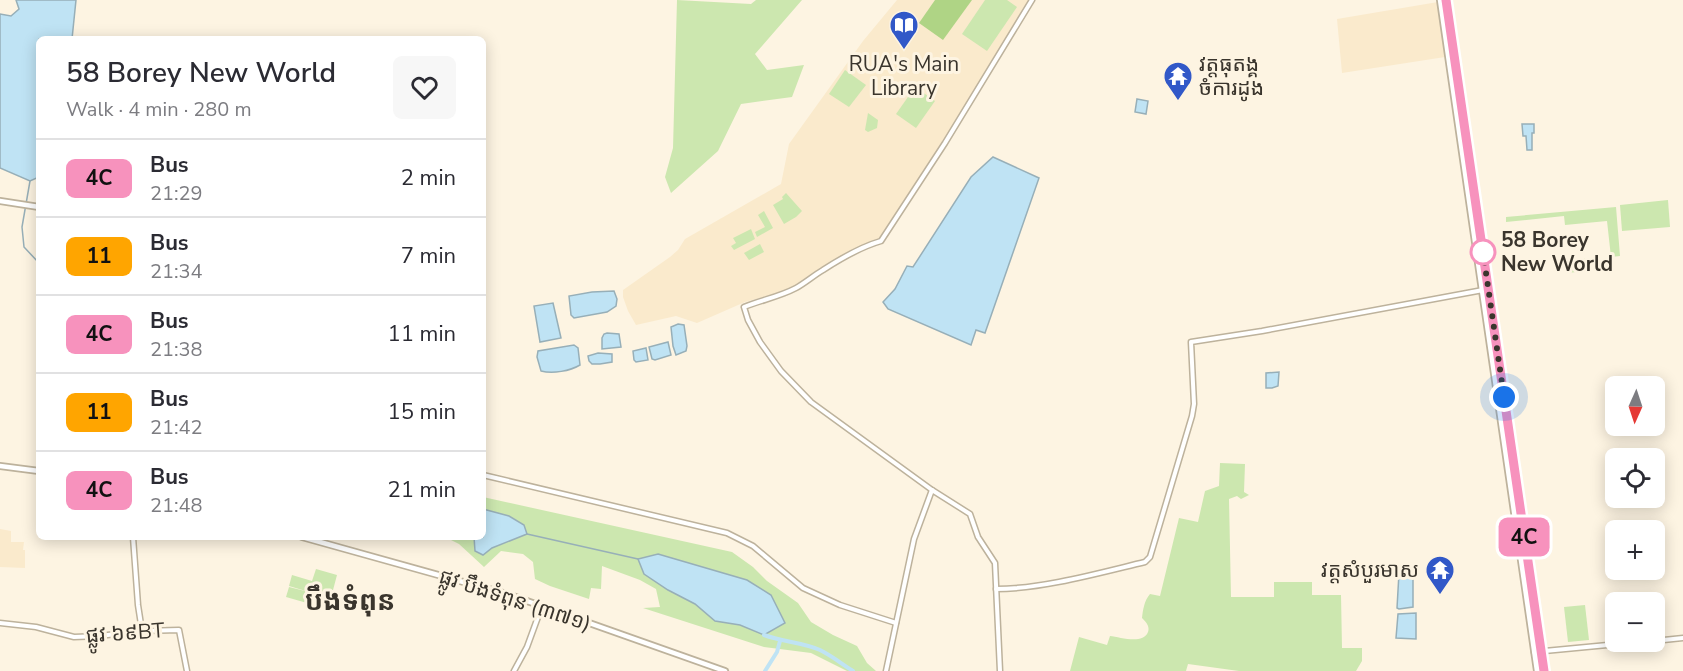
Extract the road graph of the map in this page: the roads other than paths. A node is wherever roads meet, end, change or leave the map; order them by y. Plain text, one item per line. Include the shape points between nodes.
1 (1032, 0) edge
2 (1440, 0) edge
3 (1446, 0) edge
4 (3, 201) edge
5 (36, 206) edge
6 (1488, 290) junction
7 (1482, 291) junction
8 (0, 466) edge
9 (36, 471) edge
10 (486, 476) edge
11 (932, 490) junction
12 (134, 540) edge
13 (313, 540) edge
14 (996, 589) junction
15 (542, 606) junction
16 (0, 622) edge
17 (896, 623) junction
18 (142, 631) junction
19 (1683, 638) edge
20 (1665, 640) edge
21 (1605, 645) edge
22 (1541, 651) junction
23 (1534, 652) junction
24 (187, 671) edge
25 (514, 671) edge
26 (725, 671) edge
27 (886, 671) edge
28 (1000, 671) edge
29 (1537, 671) edge
30 (1544, 671) edge

1 - 11 street via 880,241 794,289 744,307 760,342 811,402
2 - 7 main road
3 - 6 main road
4 - 5 main road
6 - 7 street
6 - 22 main road
7 - 14 street via 1191,342 1192,416 1150,557 1145,562 1054,582
7 - 23 main road
8 - 9 main road
10 - 17 street via 727,533 753,546 802,588 840,606
11 - 14 street via 970,514 978,537 995,563
11 - 17 street via 914,539
12 - 18 street
13 - 15 main road, ផ្លូវ បឹងទំពុន (៣៧១)
14 - 28 street
15 - 25 street
15 - 26 main road, ផ្លូវ បឹងទំពុន (៣៧១)
16 - 18 street, ផ្លូវ ៦៩BT via 74,637
17 - 27 street
18 - 24 street, ផ្លូវ ៦៩BT via 179,630
19 - 20 street
21 - 22 street
22 - 23 street
22 - 30 main road
23 - 29 main road

